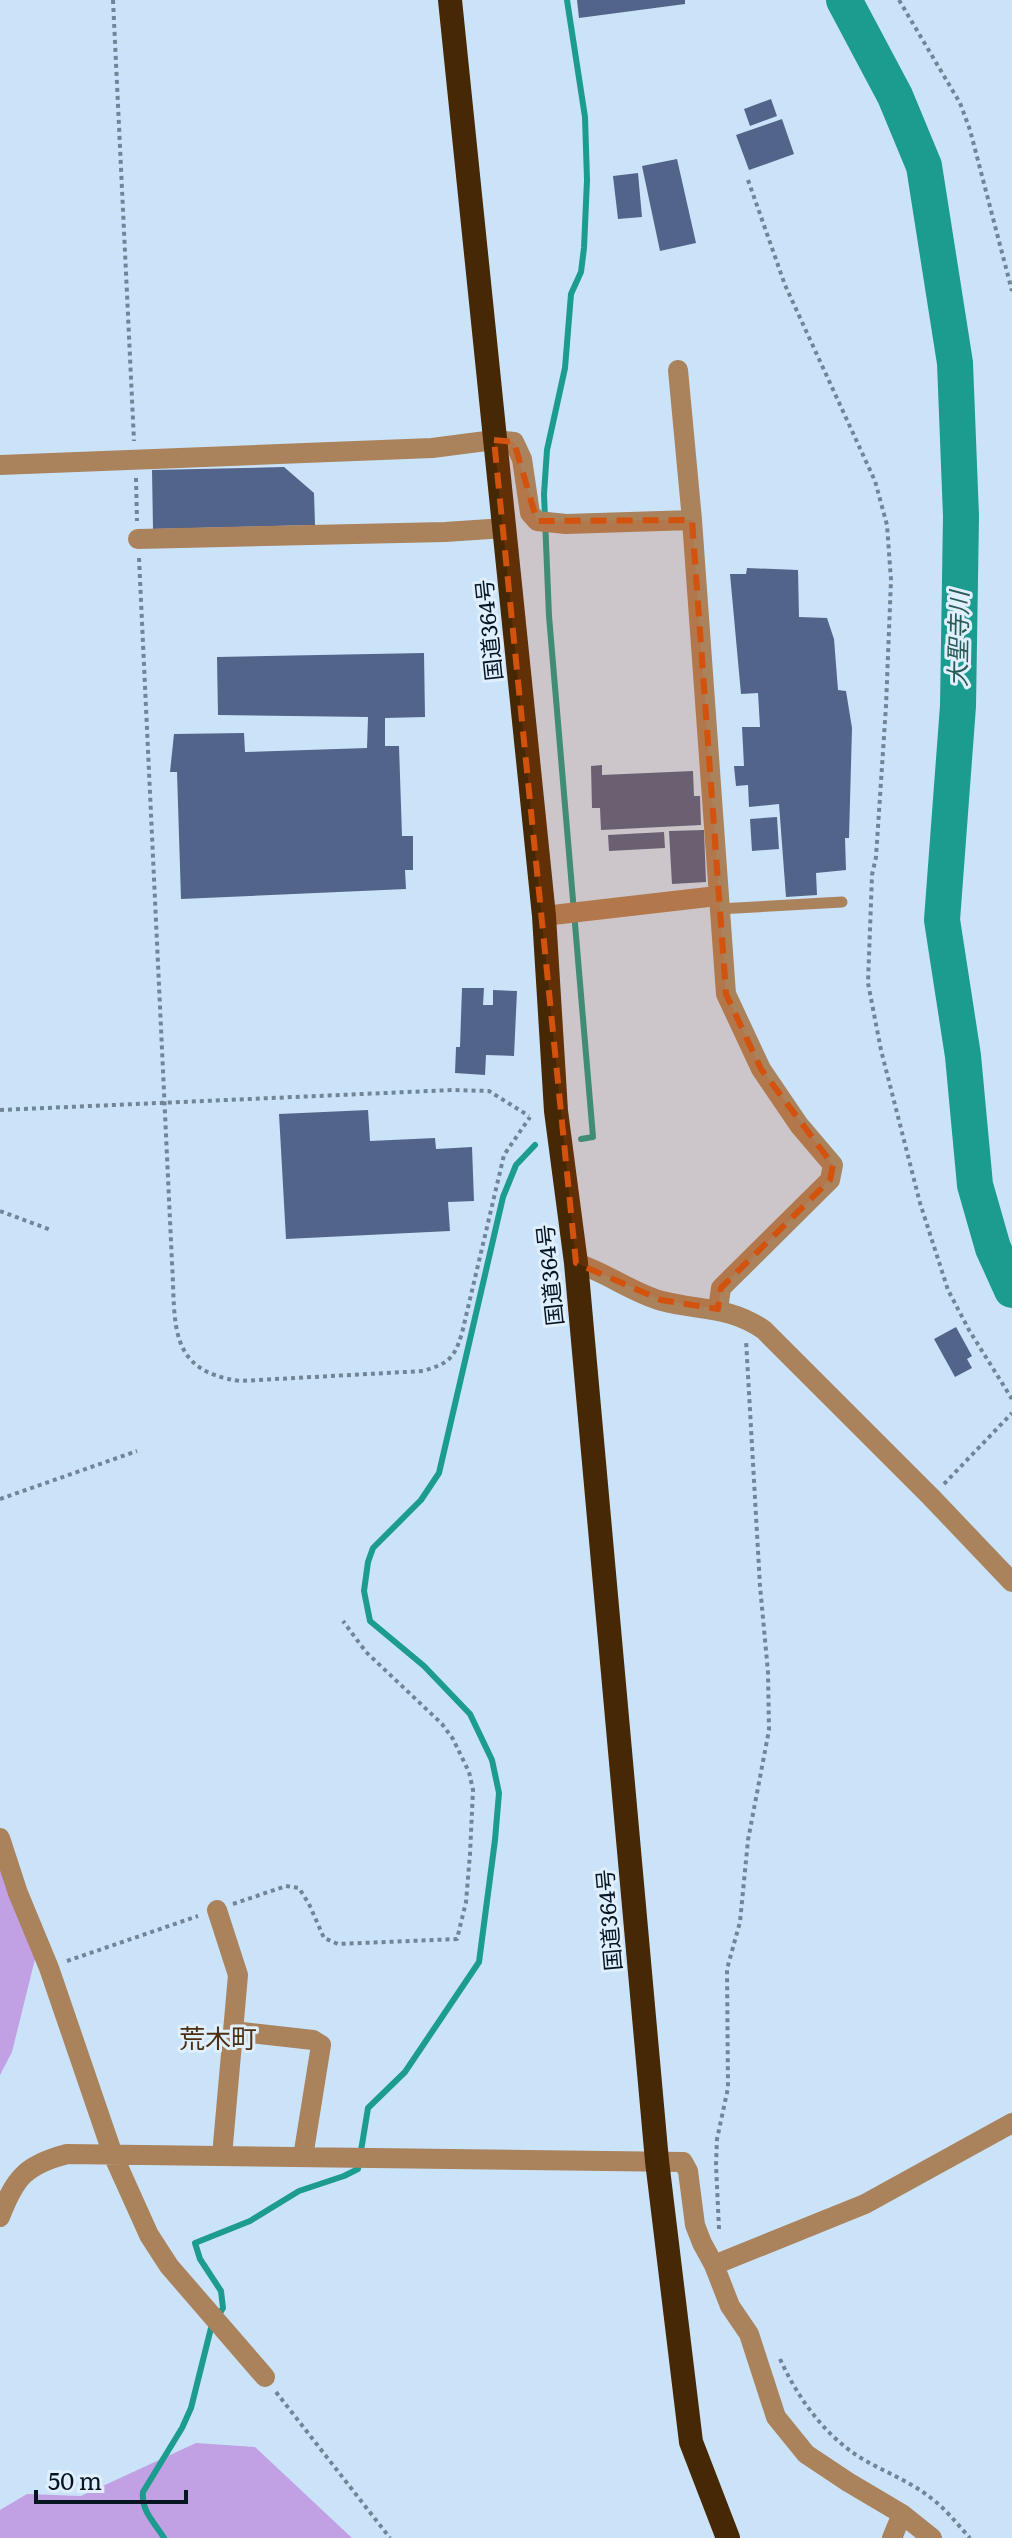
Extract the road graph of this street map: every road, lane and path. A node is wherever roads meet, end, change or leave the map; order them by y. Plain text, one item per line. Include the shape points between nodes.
1 (113, 0) edge
2 (450, 0) edge
3 (899, 0) edge
4 (748, 180) dead end
5 (1012, 291) edge
6 (678, 370) dead end
7 (494, 440) junction
8 (135, 459) junction
9 (0, 465) edge
10 (692, 520) junction
11 (505, 528) junction
12 (138, 539) junction
13 (842, 902) dead end
14 (718, 903) junction
15 (544, 916) junction
16 (164, 1103) junction
17 (0, 1110) edge
18 (556, 1111) junction
19 (530, 1117) junction
20 (0, 1211) edge
21 (51, 1230) dead end
22 (576, 1263) junction
23 (718, 1309) junction
24 (746, 1318) junction
25 (1012, 1399) edge
26 (1012, 1413) edge
27 (137, 1451) dead end
28 (931, 1497) junction
29 (0, 1499) edge
30 (1012, 1582) edge
31 (343, 1621) dead end
32 (0, 1838) edge
33 (217, 1910) junction
34 (49, 1968) junction
35 (233, 2031) junction
36 (1012, 2123) edge
37 (113, 2155) junction
38 (222, 2156) junction
39 (303, 2157) junction
40 (657, 2161) junction
41 (0, 2217) edge
42 (720, 2262) junction
43 (779, 2357) dead end
44 (265, 2377) joint
45 (902, 2514) junction
46 (390, 2538) edge
47 (728, 2538) edge
48 (892, 2538) edge
49 (932, 2538) edge
50 (970, 2538) edge

1 - 8 path
2 - 7 highway, 国道364号
3 - 5 path via 960,103
4 - 25 path via 785,285 875,481 887,525 891,596 868,983 916,1188 948,1290
6 - 10 street
7 - 8 street via 432,448
7 - 10 street via 514,442 522,459 530,513 537,521
7 - 11 highway, 国道364号
8 - 9 street
8 - 12 path
10 - 14 street
11 - 12 street
11 - 15 highway, 国道364号
12 - 16 path
13 - 14 lane
14 - 15 street
14 - 23 street via 731,1009 761,1069 833,1165 830,1180 721,1288
15 - 18 highway, 国道364号
16 - 17 path
16 - 19 path via 489,1091
16 - 19 path via 177,1335 182,1350 203,1370 240,1381 423,1371 450,1360 462,1333 504,1155
18 - 19 path
18 - 22 highway, 国道364号
20 - 21 path
22 - 23 street via 661,1300
22 - 40 highway, 国道364号
23 - 24 street
24 - 28 street
24 - 42 path via 769,1730 748,1840 740,1922 727,1969 728,2088 716,2165
26 - 28 path
27 - 29 path
28 - 30 street
31 - 33 path via 366,1652 442,1724 469,1772 470,1854 457,1939 338,1944 324,1938 299,1888 286,1886
32 - 34 street
33 - 34 path
33 - 35 street via 238,1975
34 - 37 street
35 - 38 street
35 - 39 street via 321,2045
36 - 42 street via 865,2204
37 - 38 street
37 - 41 street via 67,2154 33,2166 12,2187
37 - 44 street via 169,2266
38 - 39 street
39 - 40 street
40 - 42 street via 683,2162 695,2225
40 - 47 highway, 国道364号 via 691,2442
42 - 45 street via 730,2306 749,2334 776,2417 823,2466
43 - 50 path via 807,2410 859,2457 929,2496
44 - 46 path
45 - 48 street
45 - 49 street

